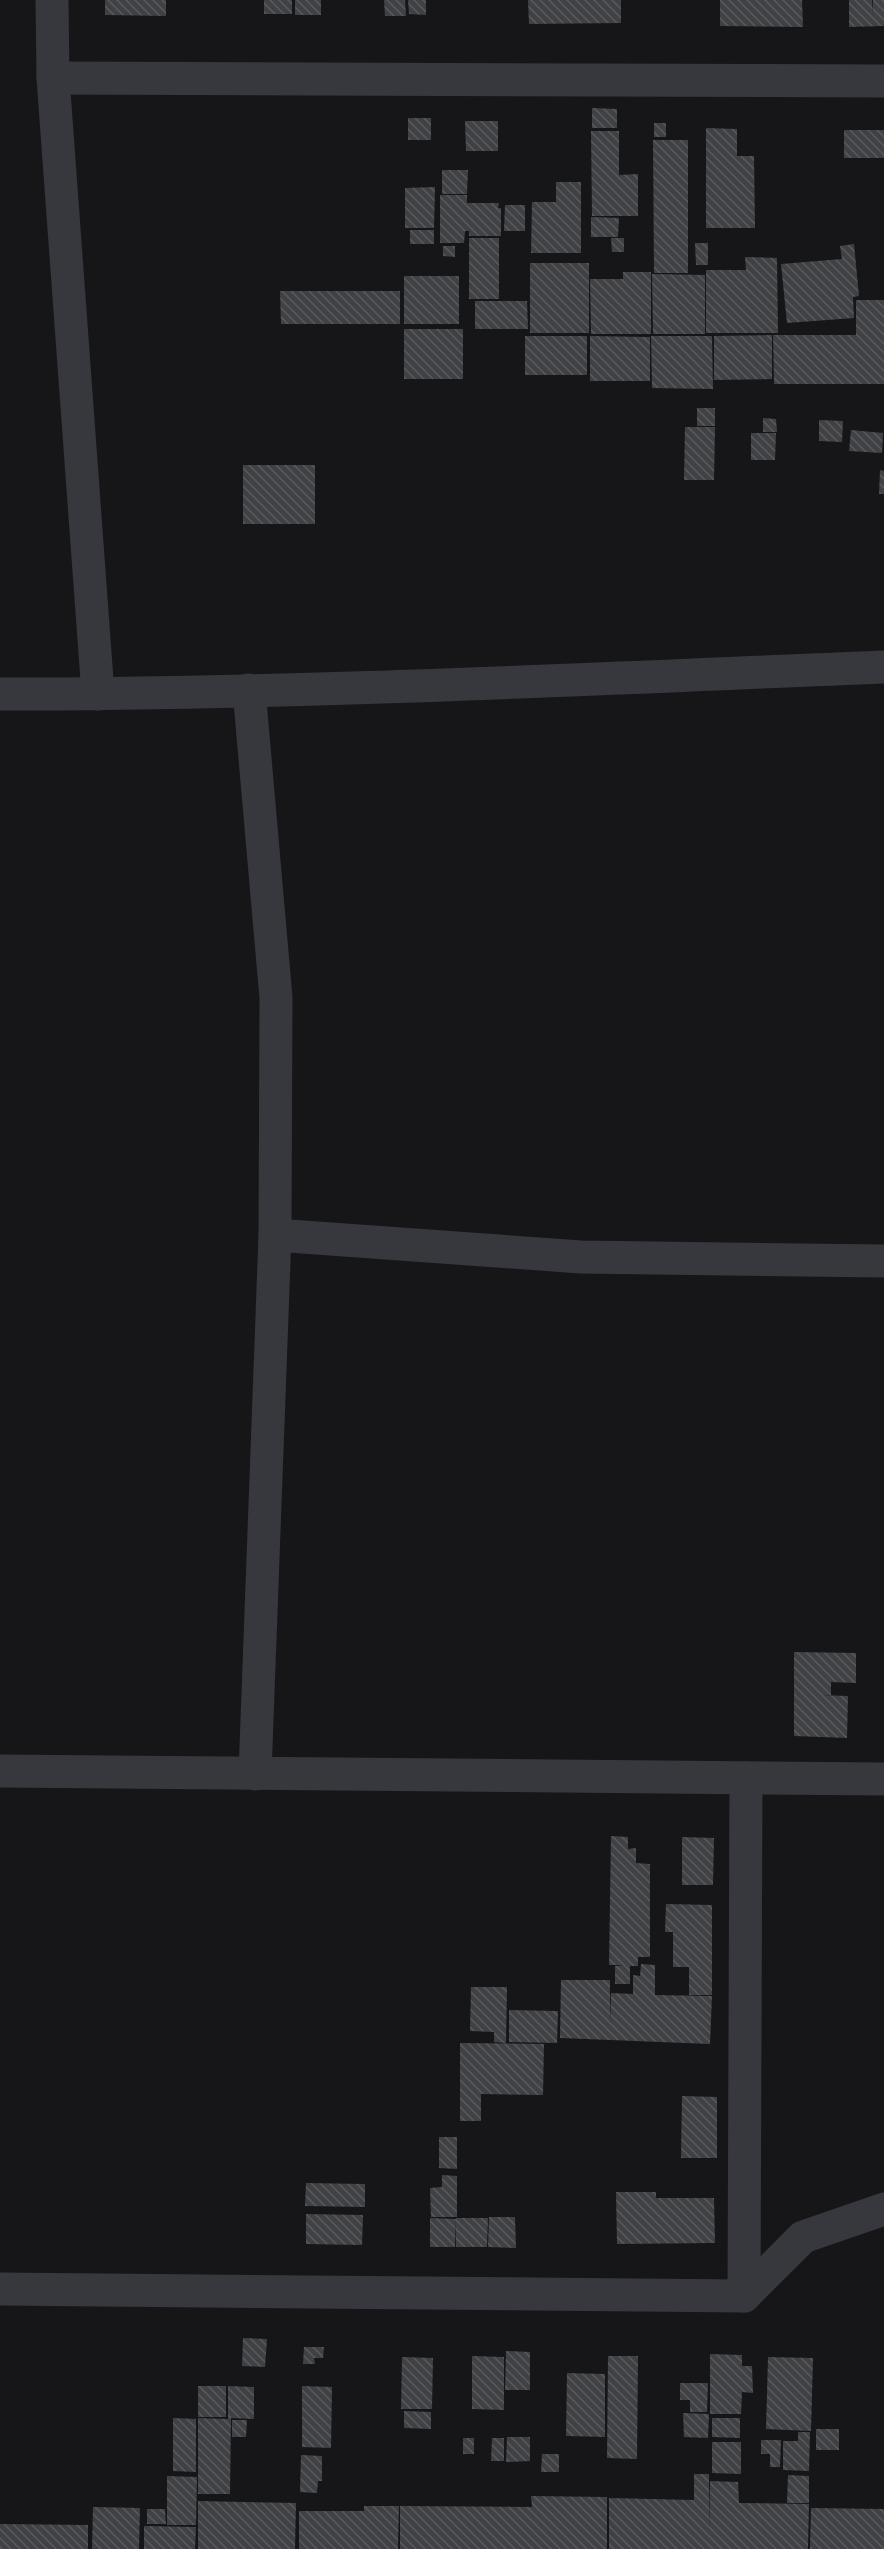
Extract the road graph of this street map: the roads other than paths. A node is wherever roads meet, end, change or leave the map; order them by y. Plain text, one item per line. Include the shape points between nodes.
1 (52, 0) edge
2 (53, 78) junction
3 (884, 81) edge
4 (884, 667) edge
5 (249, 690) junction
6 (0, 694) edge
7 (98, 694) junction
8 (275, 1234) junction
9 (884, 1261) edge
10 (0, 1771) edge
11 (255, 1774) junction
12 (746, 1778) junction
13 (884, 1779) edge
14 (884, 2209) edge
15 (0, 2289) edge
16 (744, 2296) junction

1 - 2 street
2 - 3 street
2 - 7 street
4 - 5 street
5 - 7 street
5 - 8 street via 276,998
6 - 7 street
8 - 9 street via 580,1257
8 - 11 street
10 - 11 street
11 - 12 street
12 - 13 street
12 - 16 street
14 - 16 street via 803,2237
15 - 16 street

